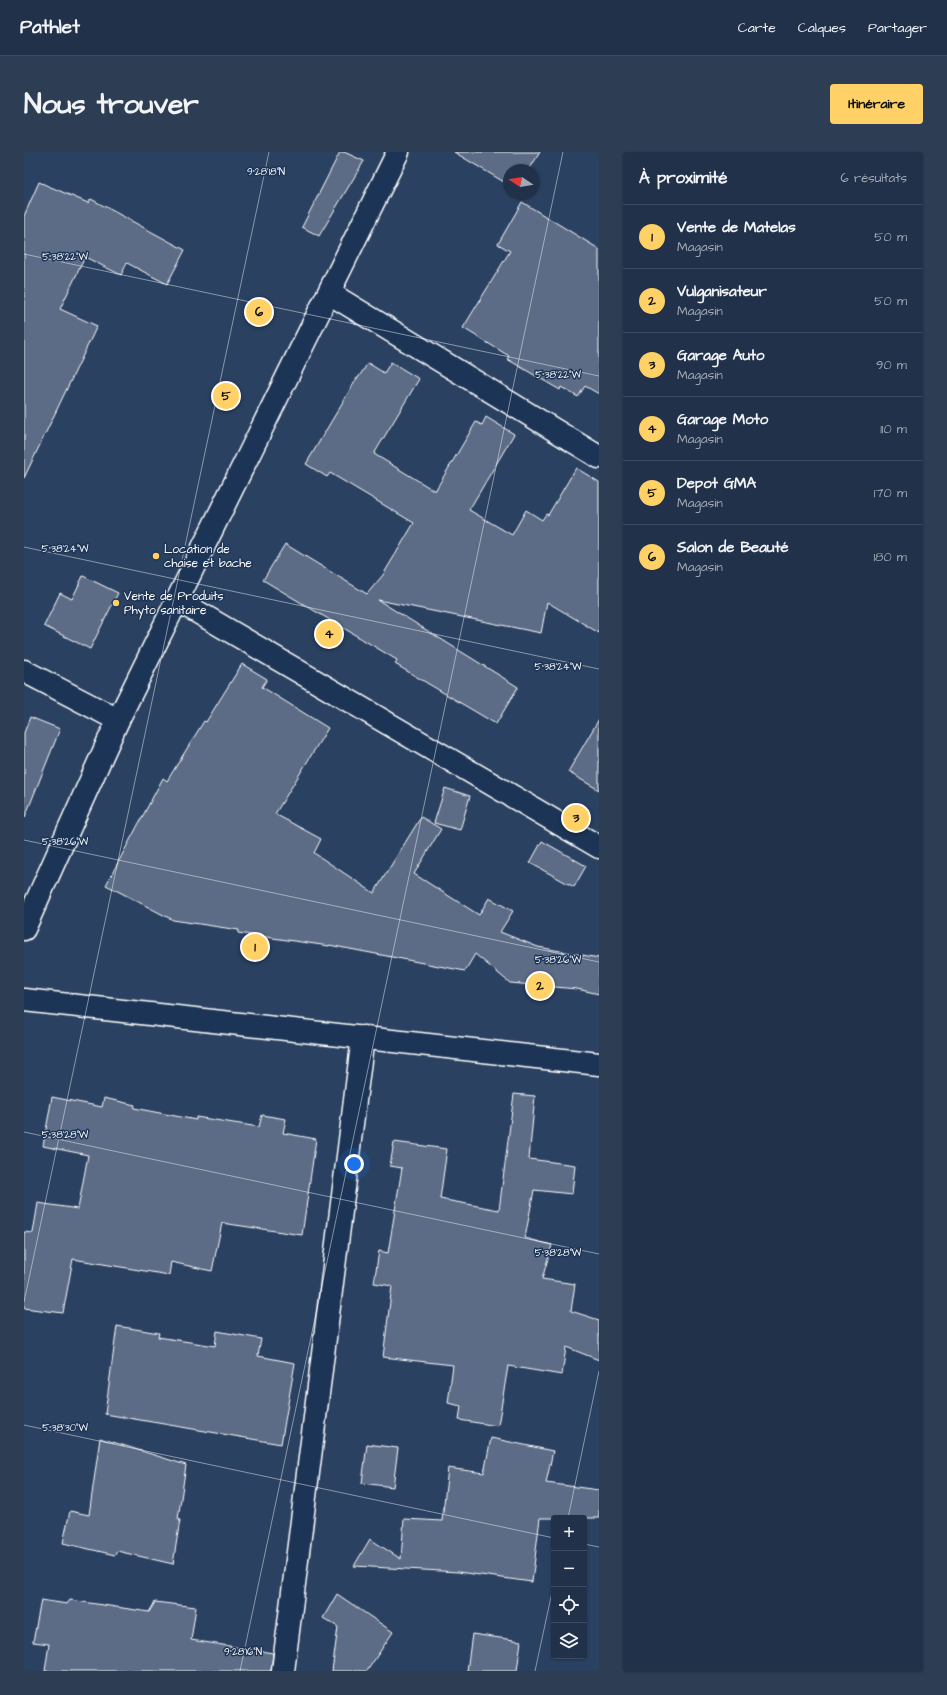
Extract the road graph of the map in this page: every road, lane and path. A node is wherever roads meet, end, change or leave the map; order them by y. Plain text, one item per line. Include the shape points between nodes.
1 (398, 152) edge
2 (329, 293) junction
3 (599, 457) edge
4 (177, 600) junction
5 (24, 671) edge
6 (118, 720) junction
7 (599, 847) edge
8 (24, 929) edge
9 (24, 1000) edge
10 (362, 1037) junction
11 (599, 1064) edge
12 (283, 1671) edge

1 - 2 street
2 - 3 street
2 - 4 street
4 - 6 street
4 - 7 street
5 - 6 street
6 - 8 street
9 - 10 street
10 - 11 street
10 - 12 street

